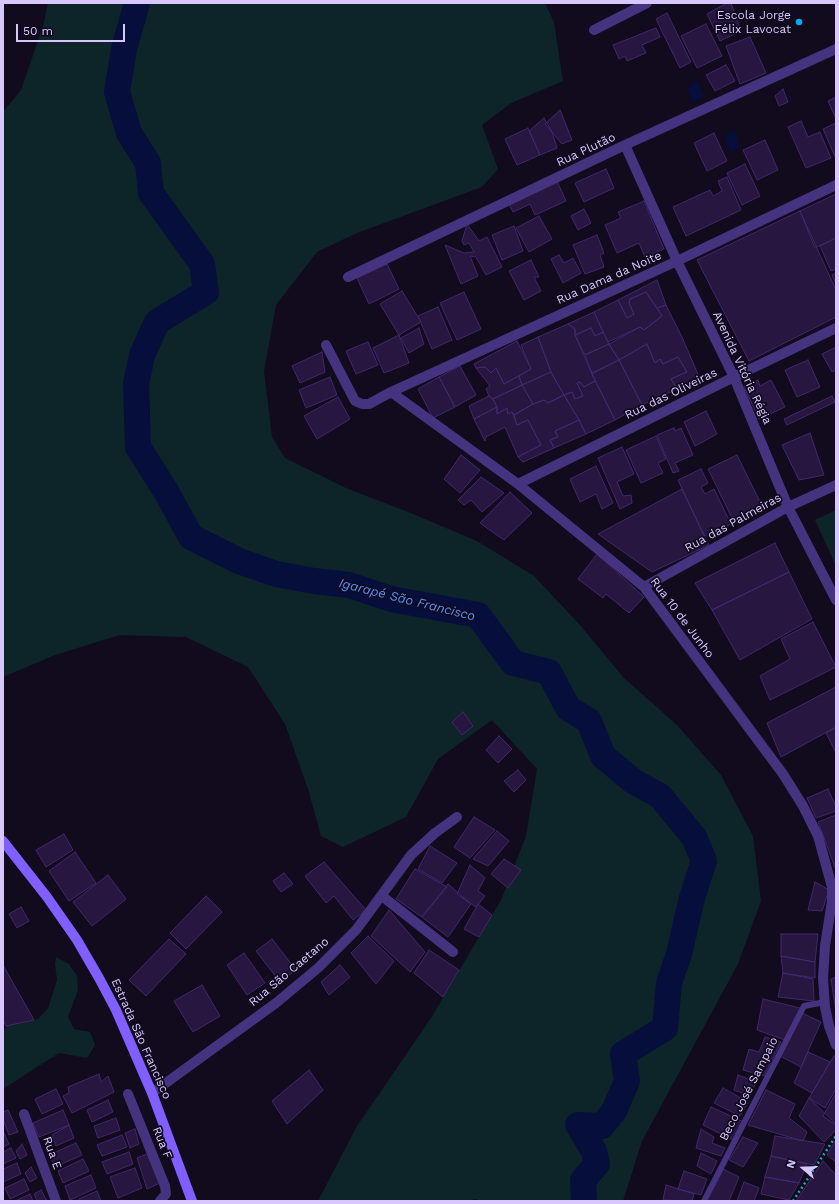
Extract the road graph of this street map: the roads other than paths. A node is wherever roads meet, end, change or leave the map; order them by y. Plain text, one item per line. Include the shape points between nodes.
1 (647, 3) edge
2 (594, 30) dead end
3 (836, 49) edge
4 (625, 145) junction
5 (836, 185) edge
6 (677, 261) junction
7 (348, 277) dead end
8 (836, 328) edge
9 (326, 345) dead end
10 (734, 377) junction
11 (390, 392) junction
12 (518, 484) junction
13 (836, 485) edge
14 (788, 507) junction
15 (644, 587) junction
16 (836, 600) edge
17 (457, 817) dead end
18 (3, 840) edge
19 (382, 896) junction
20 (453, 952) dead end
21 (825, 1002) junction
22 (836, 1045) edge
23 (152, 1093) junction
24 (128, 1094) dead end
25 (24, 1114) dead end
26 (56, 1201) edge
27 (160, 1201) edge
28 (192, 1201) edge
29 (704, 1201) edge

1 - 2 street
3 - 4 street, Rua Plutão
4 - 6 street, Avenida Vitória Régia
4 - 7 street, Rua Plutão
5 - 6 street, Rua Dama da Noite
6 - 10 street, Avenida Vitória Régia
6 - 11 street, Rua Dama da Noite
8 - 10 street, Rua das Oliveiras
9 - 11 street via 355,401 369,404
10 - 12 street, Rua das Oliveiras
10 - 14 street, Avenida Vitória Régia
11 - 12 street, Rua 10 de Junho
12 - 15 street, Rua 10 de Junho
13 - 14 street, Rua das Palmeiras
14 - 15 street, Rua das Palmeiras
14 - 16 street, Avenida Vitória Régia
15 - 21 street, Rua 10 de Junho via 783,774 818,836 829,874 832,900 823,961
17 - 19 street, Rua São Caetano via 411,855
18 - 23 street, Estrada São Francisco via 77,940 116,1010
19 - 20 street
19 - 23 street, Rua São Caetano via 356,930 318,968 276,1003
21 - 22 street, Rua 10 de Junho via 829,1026
21 - 29 lane, Beco José Sampaio via 804,1006
23 - 28 street, Estrada São Francisco
24 - 27 street, Rua F via 165,1186 166,1194
25 - 26 street, Rua E

